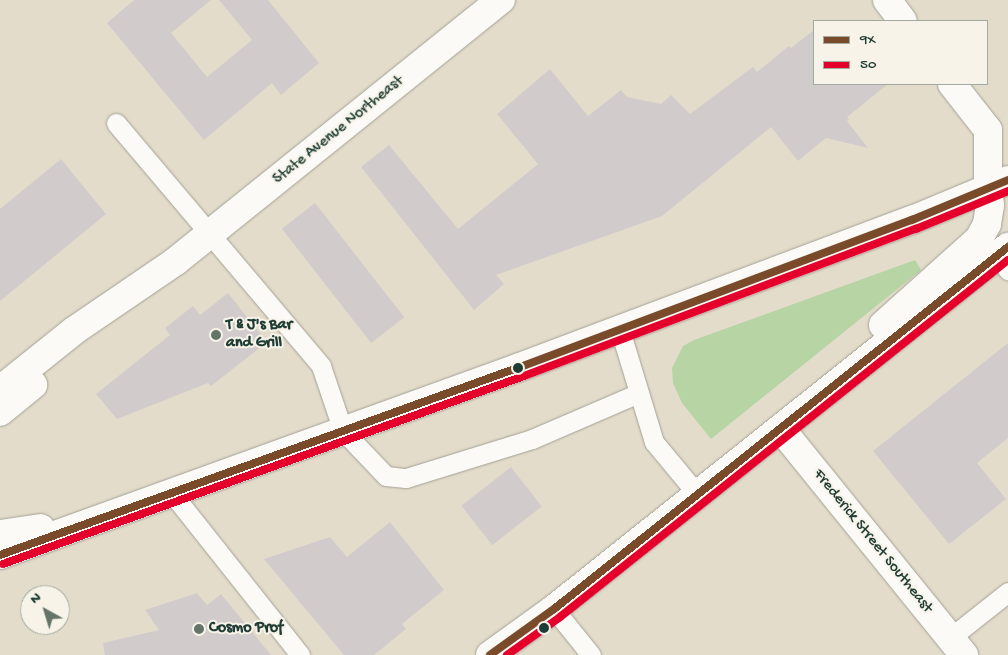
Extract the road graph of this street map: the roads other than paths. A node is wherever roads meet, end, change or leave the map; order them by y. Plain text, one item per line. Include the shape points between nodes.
1 (501, 0) edge
2 (887, 0) edge
3 (902, 20) edge
4 (953, 85) edge
5 (116, 124) dead end
6 (998, 185) edge
7 (209, 235) junction
8 (1005, 256) edge
9 (176, 262) junction
10 (620, 330) junction
11 (0, 390) edge
12 (639, 393) junction
13 (0, 412) edge
14 (780, 429) junction
15 (343, 431) junction
16 (171, 492) junction
17 (698, 495) junction
18 (128, 508) junction
19 (0, 534) edge
20 (0, 555) edge
21 (1008, 592) edge
22 (554, 610) junction
23 (957, 647) edge
24 (300, 655) edge
25 (490, 655) edge
26 (590, 655) edge

1 - 7 main road, State Avenue Northeast
2 - 3 main road
4 - 6 main road via 988,130
5 - 7 lane
6 - 10 main road
6 - 14 main road via 987,224 978,239 848,358
7 - 9 main road, State Avenue Northeast
7 - 15 lane via 321,366
8 - 14 main road
9 - 11 main road, State Avenue Northeast via 75,330
9 - 13 main road, State Avenue Northeast via 82,346
10 - 12 lane
10 - 15 main road
12 - 15 lane via 532,439 406,478 386,476
12 - 17 lane via 654,442
14 - 17 main road
14 - 23 main road, Frederick Street Southeast
15 - 16 main road
16 - 18 main road
16 - 24 lane
17 - 22 main road
18 - 19 main road
18 - 20 main road
21 - 23 lane
22 - 25 main road
22 - 26 lane

